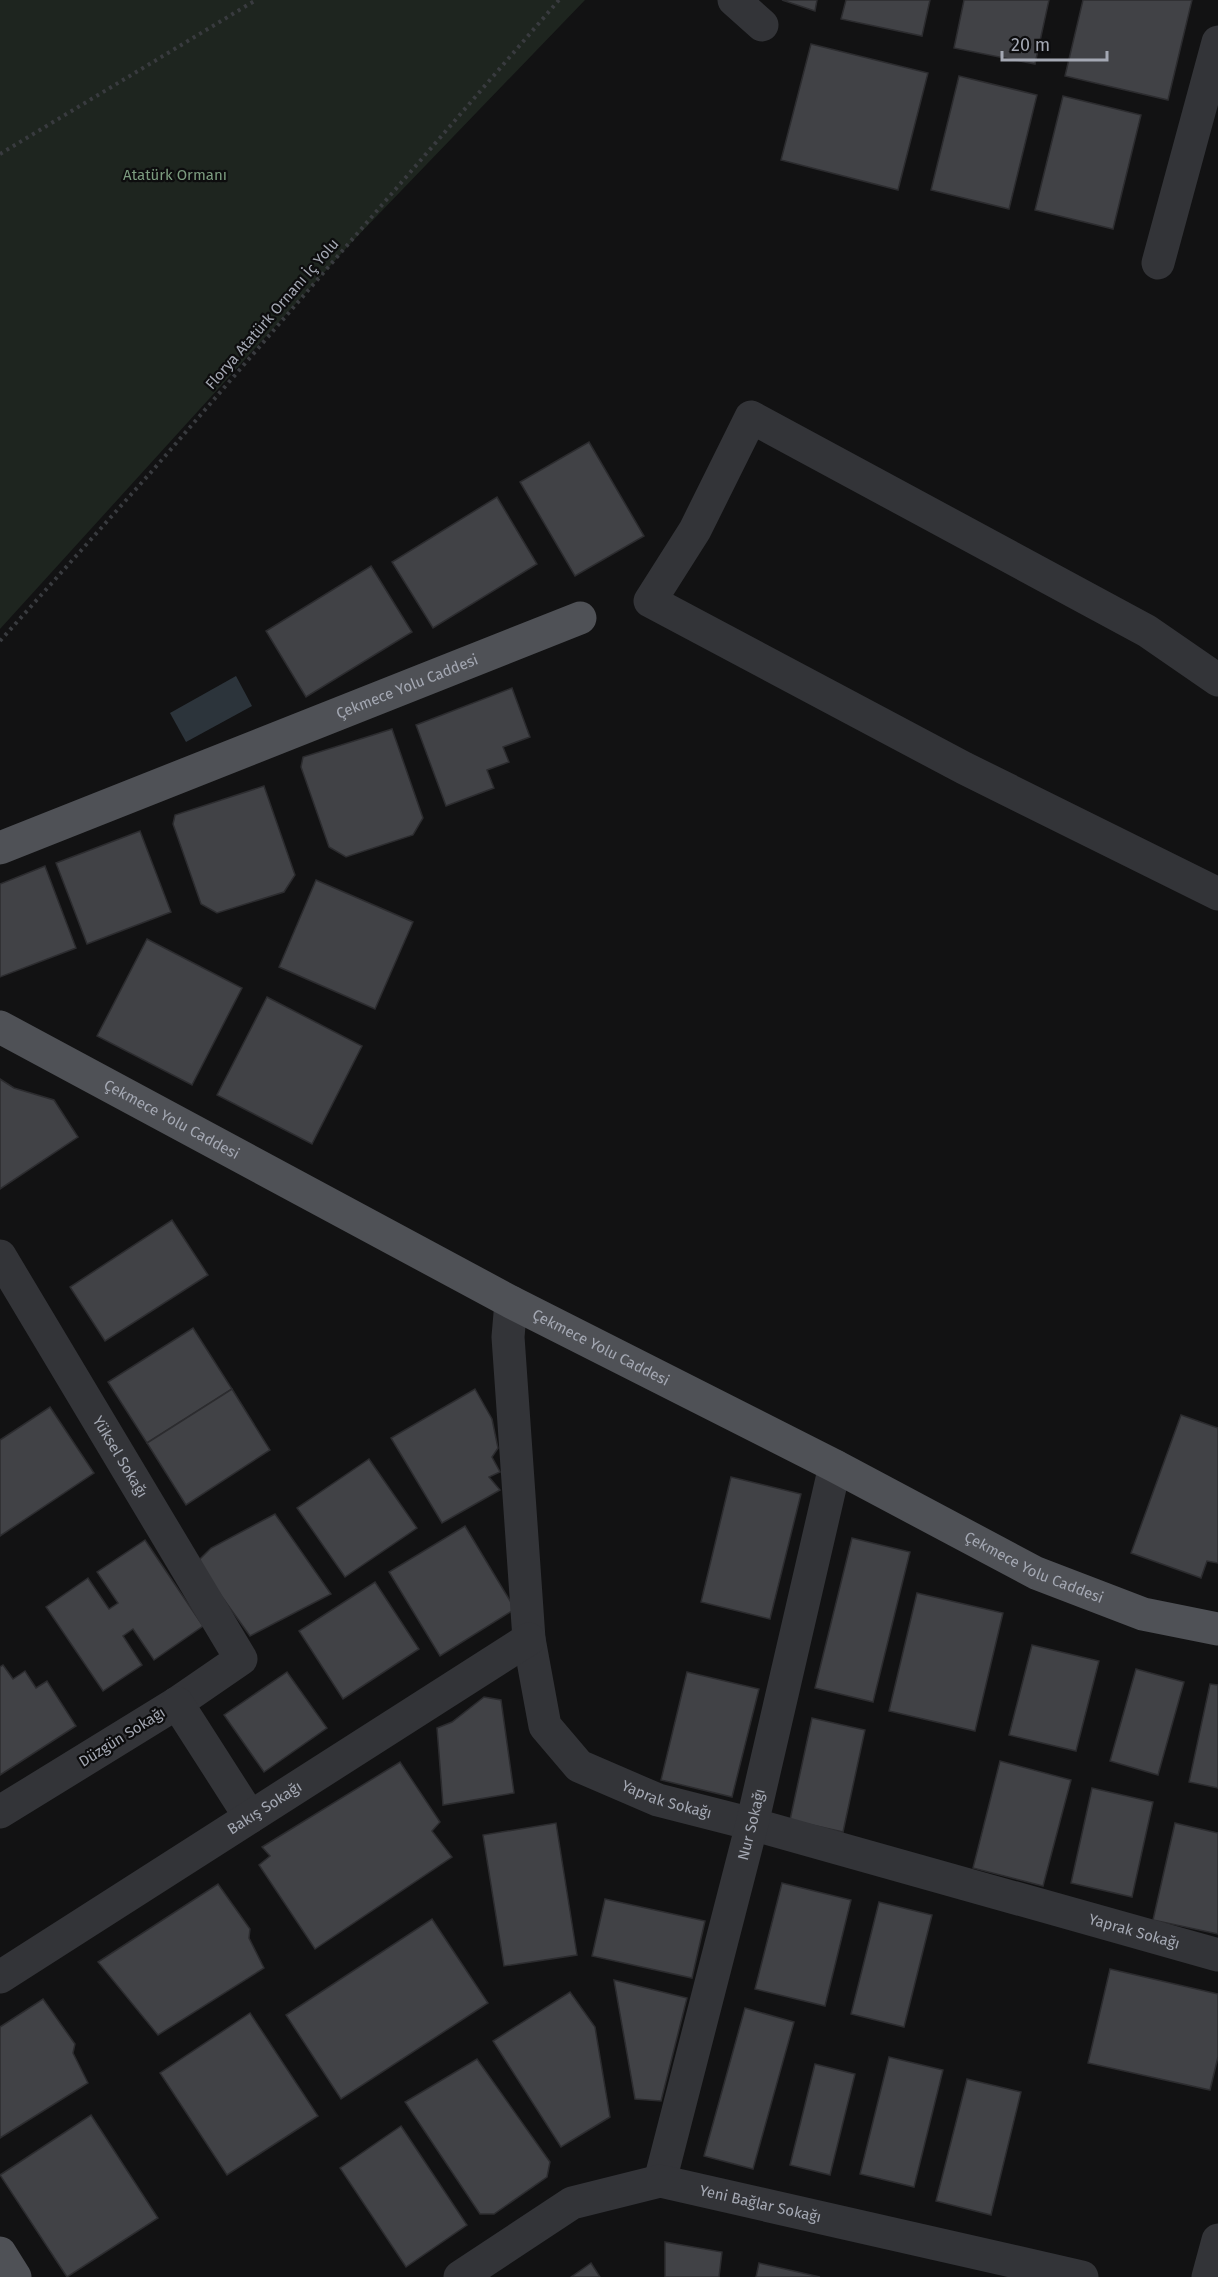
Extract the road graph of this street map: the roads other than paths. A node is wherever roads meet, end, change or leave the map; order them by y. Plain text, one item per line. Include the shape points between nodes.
1 (734, 0) edge
2 (762, 25) dead end
3 (1218, 42) edge
4 (1158, 263) dead end
5 (580, 618) dead end
6 (1218, 680) edge
7 (0, 848) edge
8 (1218, 894) edge
9 (0, 1027) edge
10 (0, 1256) edge
11 (511, 1302) junction
12 (835, 1466) junction
13 (1218, 1629) edge
14 (529, 1639) junction
15 (241, 1659) joint
16 (177, 1703) junction
17 (0, 1812) edge
18 (250, 1817) junction
19 (752, 1824) junction
20 (1218, 1955) edge
21 (0, 1977) edge
22 (660, 2181) junction
23 (1218, 2240) edge
24 (0, 2253) edge
25 (15, 2277) edge
26 (460, 2277) edge
27 (1082, 2277) edge
28 (1208, 2277) edge

1 - 2 street
3 - 4 street
5 - 7 main road, Çekmece Yolu Caddesi
6 - 8 street via 1147,631 751,417 695,530 650,601 964,768
9 - 11 main road, Çekmece Yolu Caddesi
10 - 15 street, Yüksel Sokağı
11 - 12 main road, Çekmece Yolu Caddesi
11 - 14 street, Yaprak Sokağı via 508,1337
12 - 13 main road, Çekmece Yolu Caddesi via 1036,1573 1143,1614
12 - 19 street, Nur Sokağı
14 - 18 street, Bakış Sokağı
14 - 19 street, Yaprak Sokağı via 545,1726 579,1766 658,1800
15 - 16 street, Düzgün Sokağı
16 - 17 street, Düzgün Sokağı
16 - 18 street
18 - 21 street, Bakış Sokağı
19 - 20 street, Yaprak Sokağı
19 - 22 street, Nur Sokağı
22 - 26 street, Yeni Bağlar Sokağı via 572,2204
22 - 27 street, Yeni Bağlar Sokağı
23 - 28 street
24 - 25 main road

